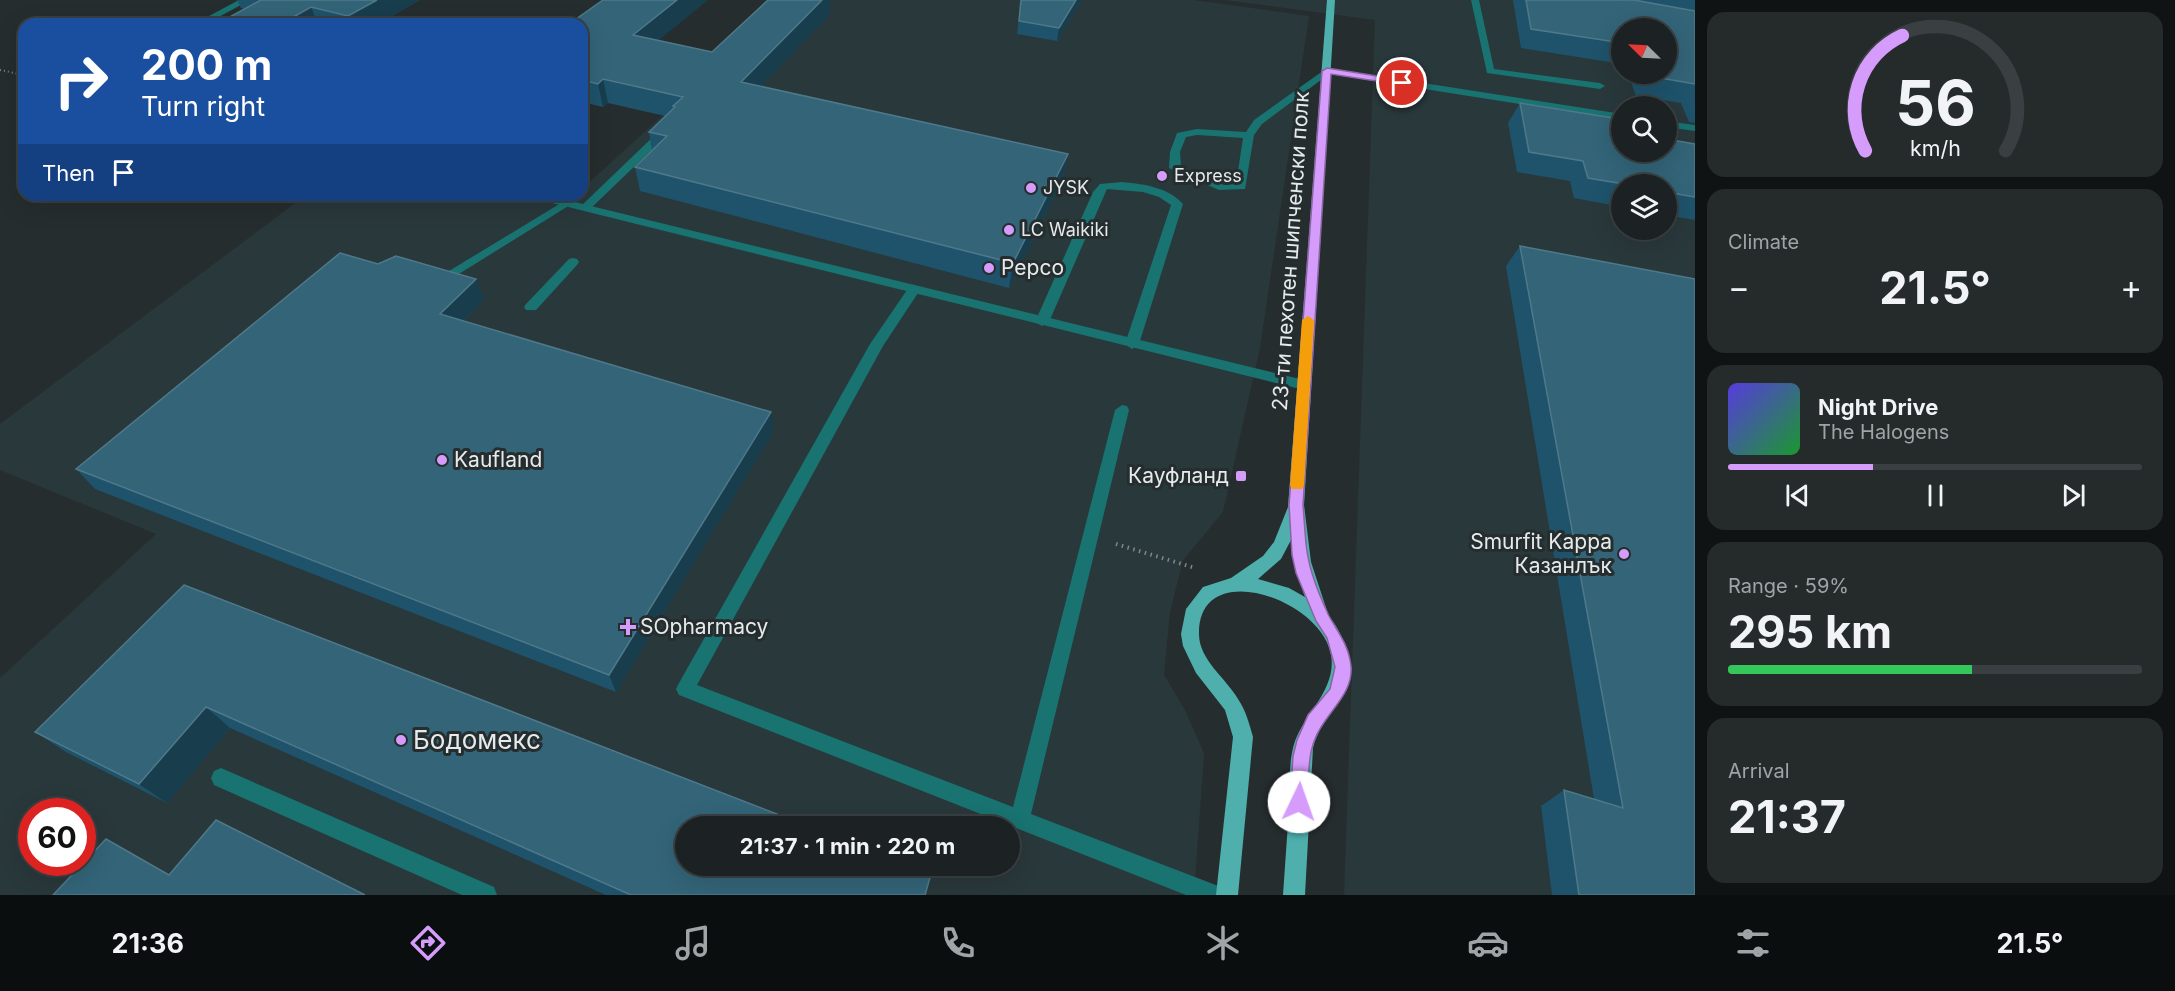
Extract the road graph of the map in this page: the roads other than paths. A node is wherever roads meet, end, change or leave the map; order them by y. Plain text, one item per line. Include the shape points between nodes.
1 (246, 0) edge
2 (1331, 0) edge
3 (1475, 0) edge
4 (211, 18) edge
5 (1327, 71) junction
6 (1600, 86) dead end
7 (1611, 115) edge
8 (1677, 126) edge
9 (1695, 128) edge
10 (661, 135) edge
11 (1250, 135) junction
12 (558, 201) edge
13 (566, 203) junction
14 (585, 208) junction
15 (573, 262) dead end
16 (450, 274) edge
17 (914, 290) junction
18 (531, 307) dead end
19 (1042, 322) junction
20 (1132, 344) junction
21 (1304, 385) junction
22 (1122, 410) dead end
23 (1296, 505) junction
24 (1232, 585) junction
25 (1324, 621) junction
26 (221, 778) dead end
27 (1006, 816) edge
28 (1020, 817) edge
29 (1020, 821) edge
30 (486, 895) edge
31 (1213, 895) edge
32 (1227, 895) edge
33 (1294, 895) edge

1 - 4 street
2 - 5 main road, 23-ти пехотен шипченски полк
3 - 6 street via 1490,71
5 - 7 street
5 - 11 street via 1258,122
5 - 21 main road, 23-ти пехотен шипченски полк
8 - 9 street
10 - 14 street
11 - 11 street via 1241,186 1222,188 1175,168 1175,152 1182,135
12 - 13 street
13 - 14 street
13 - 16 street
14 - 17 street
15 - 18 street
17 - 19 street
17 - 27 street via 878,344 685,690
19 - 20 street
19 - 20 street via 1104,186 1119,184 1161,194 1172,197 1177,204
20 - 21 street
21 - 23 main road, 23-ти пехотен шипченски полк
22 - 28 street
23 - 24 main road, 23-ти пехотен шипченски полк via 1280,549 1271,561
23 - 25 main road, 23-ти пехотен шипченски полк via 1304,573
24 - 25 main road, 23-ти пехотен шипченски полк via 1251,584 1281,591
24 - 32 main road, 23-ти пехотен шипченски полк via 1206,596 1197,606 1190,632 1199,663 1237,714 1243,736
25 - 33 main road, 23-ти пехотен шипченски полк via 1334,636 1343,667 1335,694 1314,720 1302,756
26 - 30 street
29 - 31 street

